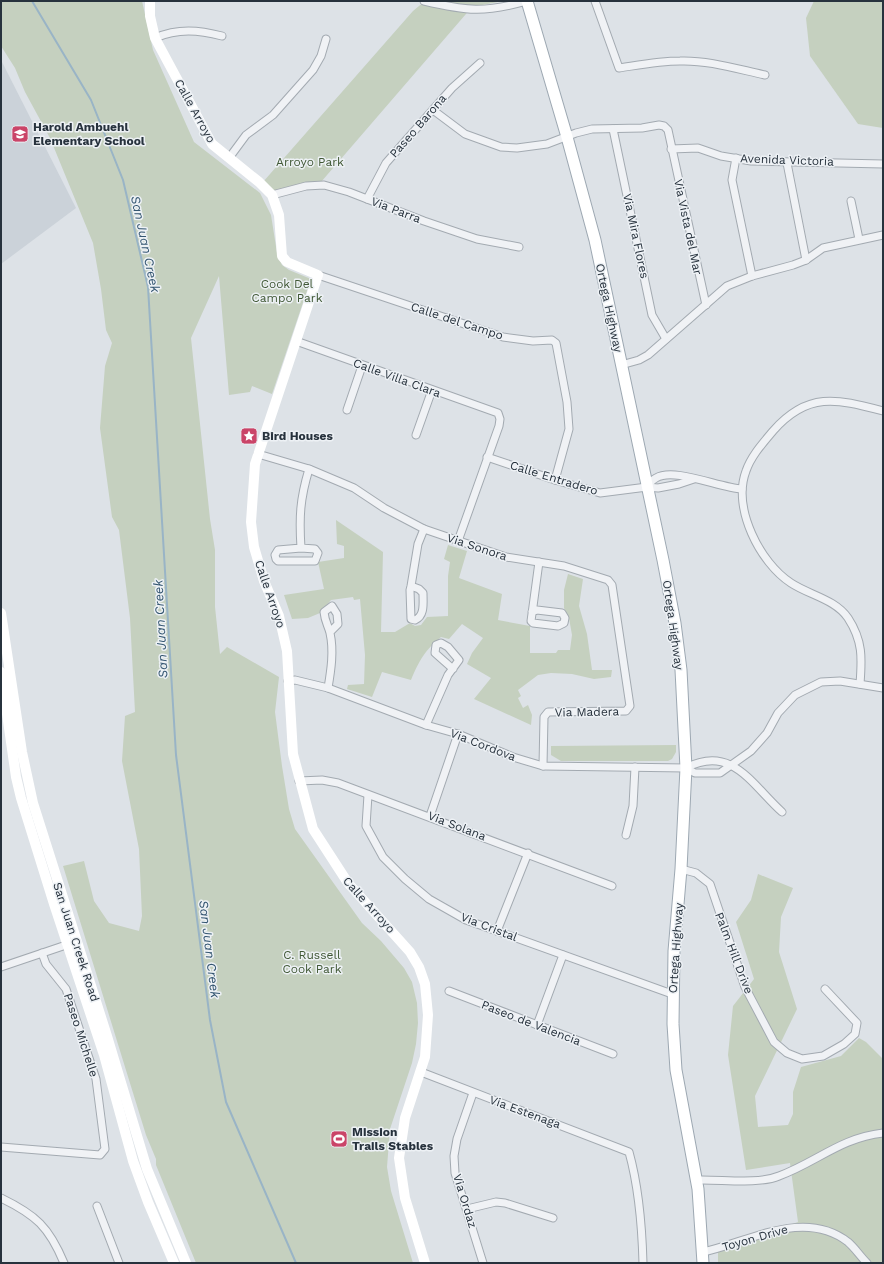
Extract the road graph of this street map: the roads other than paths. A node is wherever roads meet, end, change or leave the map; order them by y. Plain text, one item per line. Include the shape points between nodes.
1 (150, 1) edge
2 (424, 1) edge
3 (527, 1) edge
4 (595, 1) edge
5 (222, 36) dead end
6 (155, 38) junction
7 (326, 39) dead end
8 (480, 63) dead end
9 (765, 75) dead end
10 (433, 110) junction
11 (613, 129) junction
12 (567, 136) junction
13 (671, 149) junction
14 (229, 158) junction
15 (736, 158) junction
16 (787, 163) junction
17 (883, 164) edge
18 (272, 195) junction
19 (367, 198) junction
20 (851, 201) dead end
21 (883, 235) edge
22 (859, 239) junction
23 (519, 247) dead end
24 (806, 260) junction
25 (318, 275) junction
26 (752, 276) junction
27 (706, 305) junction
28 (666, 339) junction
29 (296, 341) junction
30 (621, 365) junction
31 (362, 366) junction
32 (432, 390) junction
33 (347, 410) dead end
34 (883, 411) edge
35 (416, 435) dead end
36 (258, 454) junction
37 (487, 457) junction
38 (309, 469) junction
39 (678, 475) junction
40 (694, 479) junction
41 (555, 480) junction
42 (678, 484) junction
43 (647, 487) junction
44 (742, 489) junction
45 (424, 529) junction
46 (458, 540) junction
47 (301, 548) junction
48 (539, 562) junction
49 (411, 586) dead end
50 (532, 612) junction
51 (1, 613) edge
52 (330, 632) dead end
53 (453, 669) dead end
54 (1, 672) edge
55 (288, 681) junction
56 (860, 684) junction
57 (328, 688) junction
58 (883, 688) edge
59 (630, 706) joint
60 (426, 725) junction
61 (458, 734) junction
62 (732, 764) junction
63 (543, 766) junction
64 (635, 767) junction
65 (686, 768) junction
66 (299, 781) junction
67 (368, 795) junction
68 (782, 812) dead end
69 (430, 816) junction
70 (626, 835) dead end
71 (528, 853) junction
72 (681, 869) junction
73 (612, 886) dead end
74 (497, 931) junction
75 (72, 943) junction
76 (42, 953) junction
77 (563, 955) junction
78 (1, 967) edge
79 (825, 989) dead end
80 (449, 991) dead end
81 (672, 994) junction
82 (537, 1025) junction
83 (613, 1054) dead end
84 (421, 1072) junction
85 (474, 1094) junction
86 (883, 1133) edge
87 (1, 1147) edge
88 (697, 1180) junction
89 (1, 1198) edge
90 (97, 1206) dead end
91 (467, 1209) junction
92 (553, 1218) dead end
93 (703, 1258) edge
94 (64, 1263) edge
95 (119, 1263) edge
96 (174, 1263) edge
97 (186, 1263) edge
98 (425, 1263) edge
99 (483, 1263) edge
100 (643, 1263) edge
101 (867, 1263) edge

1 - 6 street, Calle Arroyo via 150,16
2 - 3 street via 474,10 498,9
3 - 12 main road, Ortega Highway
4 - 9 street via 618,68 681,61 712,64
5 - 6 street via 186,30
6 - 14 street, Calle Arroyo via 212,144
7 - 14 street via 313,70 273,115 246,135
8 - 10 street, Paseo Barona via 452,88
10 - 12 street via 465,134 501,147 532,147
10 - 19 street, Paseo Barona via 386,163
11 - 12 street via 592,129
11 - 13 street via 664,126 668,130
11 - 28 street, Via Mira Flores via 652,315
12 - 30 main road, Ortega Highway via 595,240
13 - 15 street, Avenida Victoria via 698,148
13 - 27 street, Via Vista del Mar
14 - 18 street, Calle Arroyo
15 - 16 street, Avenida Victoria
15 - 26 street via 732,180
16 - 17 street, Avenida Victoria
16 - 24 street
18 - 19 street, Via Parra via 306,186 324,185
18 - 25 street, Calle Arroyo via 279,215 282,256 293,266
19 - 23 street, Via Parra via 478,239
20 - 22 street
21 - 22 street
22 - 24 street via 823,248
24 - 26 street
25 - 29 street, Calle Arroyo
25 - 41 street, Calle del Campo via 502,337 532,341 552,340 556,344 568,402 569,429
26 - 27 street via 727,286
27 - 28 street
28 - 30 street via 648,355
29 - 31 street, Calle Villa Clara
29 - 36 street, Calle Arroyo
30 - 43 main road, Ortega Highway
31 - 32 street, Calle Villa Clara
31 - 33 street
32 - 35 street
32 - 37 street, Calle Villa Clara via 498,414 499,426
34 - 44 street via 837,400 811,403 793,412 757,450 746,470
36 - 38 street, Via Sonora
36 - 55 street, Calle Arroyo via 252,498 254,547 264,581 279,616 287,651
37 - 41 street, Calle Entradero
37 - 46 street
38 - 45 street, Via Sonora via 354,488 384,508
38 - 47 street via 302,493 299,518
39 - 40 street, Calle Entradero
39 - 42 street
39 - 43 street, Calle Entradero via 656,478
40 - 42 street, Calle Entradero
40 - 44 street, Calle Entradero
41 - 43 street, Calle Entradero via 600,493
42 - 43 street, Calle Entradero via 658,488
43 - 65 main road, Ortega Highway via 675,623 681,670
44 - 56 street via 743,510 748,528 779,574 796,586 838,607 847,617 859,643 862,658
45 - 46 street, Via Sonora
45 - 49 street via 418,544
46 - 48 street, Via Sonora via 506,557
47 - 47 street via 278,550 276,559 315,560 318,557 315,549
48 - 50 street
48 - 59 street, Via Sonora via 564,566 608,580 612,585
50 - 50 street via 533,623 558,626 564,623 562,613 537,610
51 - 75 street, San Juan Creek Road via 32,803
52 - 57 street via 332,661
53 - 60 street via 439,693
54 - 75 street, San Juan Creek Road via 21,798 54,904
55 - 57 street, Via Cordova via 295,680
55 - 66 street, Calle Arroyo via 293,754
56 - 58 street
56 - 62 street via 821,682 795,694 778,713 768,733 751,752
57 - 60 street, Via Cordova
59 - 63 street, Via Madera via 626,712 548,712 544,717
60 - 61 street, Via Cordova
61 - 63 street, Via Cordova via 513,757
61 - 69 street
62 - 65 street via 696,763
62 - 65 street via 720,773 695,773
62 - 68 street
63 - 64 street, Via Cordova
64 - 65 street, Via Cordova
64 - 70 street via 633,806
65 - 72 main road, Ortega Highway
66 - 67 street, Via Solana via 322,780 338,783
66 - 84 street, Calle Arroyo via 313,829 329,855 348,883 410,952 419,967 425,984 428,1015 425,1057
67 - 69 street, Via Solana
67 - 74 street, Via Cristal via 366,826 383,857 430,899 466,920
69 - 71 street, Via Solana
71 - 73 street, Via Solana
71 - 74 street
72 - 79 street, Palm Hill Drive via 696,873 710,884 745,987 774,1042 795,1057 802,1059 823,1056 844,1044 855,1034 857,1023
72 - 81 main road, Ortega Highway
74 - 77 street, Via Cristal
75 - 76 street
75 - 96 street, San Juan Creek Road via 133,1161
75 - 97 street, San Juan Creek Road via 108,1036 147,1169
76 - 78 street
76 - 87 street, Paseo Michelle via 46,964 66,988 96,1079 104,1149 100,1155
77 - 81 street, Via Cristal
77 - 82 street
80 - 82 street, Paseo de Valencia
81 - 88 main road, Ortega Highway via 676,1070
82 - 83 street, Paseo de Valencia
84 - 85 street, Via Estenaga
84 - 98 street, Calle Arroyo via 405,1118 399,1158 405,1198
85 - 91 street, Via Ordaz via 457,1139 454,1156 455,1173
85 - 100 street, Via Estenaga via 629,1152 638,1196
86 - 88 street via 838,1145 774,1178
88 - 93 main road, Ortega Highway
89 - 94 street via 34,1217 49,1232
90 - 95 street
91 - 92 street via 496,1202
91 - 99 street, Via Ordaz
93 - 101 street, Toyon Drive via 767,1233 794,1228 816,1228 848,1243

